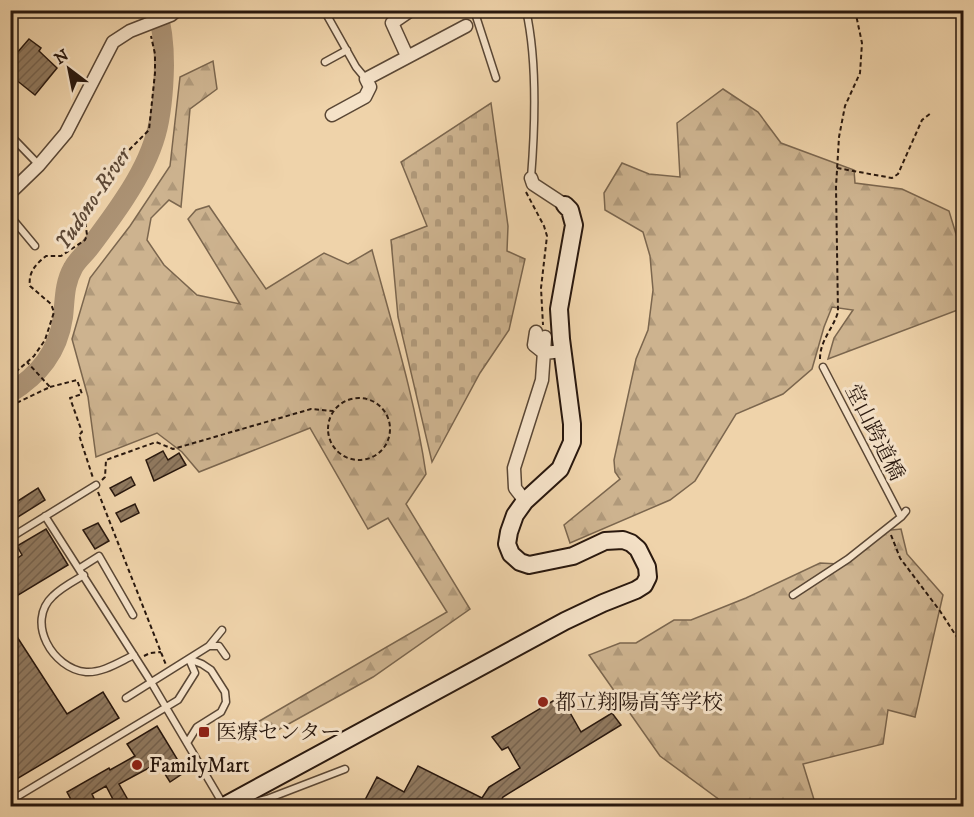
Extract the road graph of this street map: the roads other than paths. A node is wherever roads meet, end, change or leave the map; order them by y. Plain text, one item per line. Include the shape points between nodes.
1 (324, 10) edge
2 (411, 10) edge
3 (474, 10) edge
4 (526, 10) edge
5 (174, 13) edge
6 (466, 26) dead end
7 (347, 50) junction
8 (407, 56) junction
9 (325, 62) dead end
10 (496, 78) dead end
11 (366, 79) junction
12 (332, 115) dead end
13 (10, 135) edge
14 (39, 165) junction
15 (531, 178) joint
16 (10, 193) edge
17 (565, 206) joint
18 (10, 216) edge
19 (35, 246) dead end
20 (540, 334) road end
21 (563, 351) junction
22 (544, 353) junction
23 (823, 367) road end
24 (96, 485) road end
25 (525, 501) junction
26 (906, 511) dead end
27 (899, 514) junction
28 (45, 516) junction
29 (10, 538) edge
30 (80, 568) junction
31 (84, 575) junction
32 (793, 595) dead end
33 (133, 615) dead end
34 (222, 630) dead end
35 (209, 646) junction
36 (134, 655) junction
37 (226, 656) dead end
38 (189, 659) junction
39 (151, 682) junction
40 (126, 698) dead end
41 (166, 707) junction
42 (188, 743) junction
43 (345, 769) dead end
44 (10, 801) edge
45 (228, 804) edge

1 - 7 lane
2 - 8 street via 392,22
3 - 10 lane
4 - 15 lane via 531,40
5 - 14 street via 113,42 66,133
6 - 8 street
7 - 9 lane
7 - 11 lane
8 - 11 street
11 - 12 street via 370,87 365,97
13 - 14 lane
14 - 16 street
15 - 17 street via 533,184
17 - 21 street via 574,225 559,309
18 - 19 lane
20 - 22 street
21 - 22 street
21 - 25 street via 572,442 560,469
22 - 25 street via 542,380 514,468 516,488
23 - 27 lane, 堂山跨道橋
24 - 28 lane
25 - 45 street via 515,515 507,544 520,562 538,564 573,556 605,541 623,540 631,543 644,560 648,577 644,585 566,621
26 - 27 lane
27 - 32 lane via 889,527 848,559
28 - 29 lane
28 - 30 lane
30 - 31 lane
30 - 33 lane via 99,556
31 - 36 lane
31 - 36 lane via 52,596 44,608 41,629 46,641 60,661 87,672 103,670
34 - 35 lane
35 - 37 lane via 219,646
35 - 38 lane
36 - 39 lane
38 - 39 lane
38 - 41 lane via 195,673 178,700
38 - 42 lane via 211,670 225,692 226,702 221,712 197,727
39 - 40 lane
39 - 41 lane
41 - 42 lane
41 - 44 lane
42 - 45 lane
43 - 45 lane via 267,799

